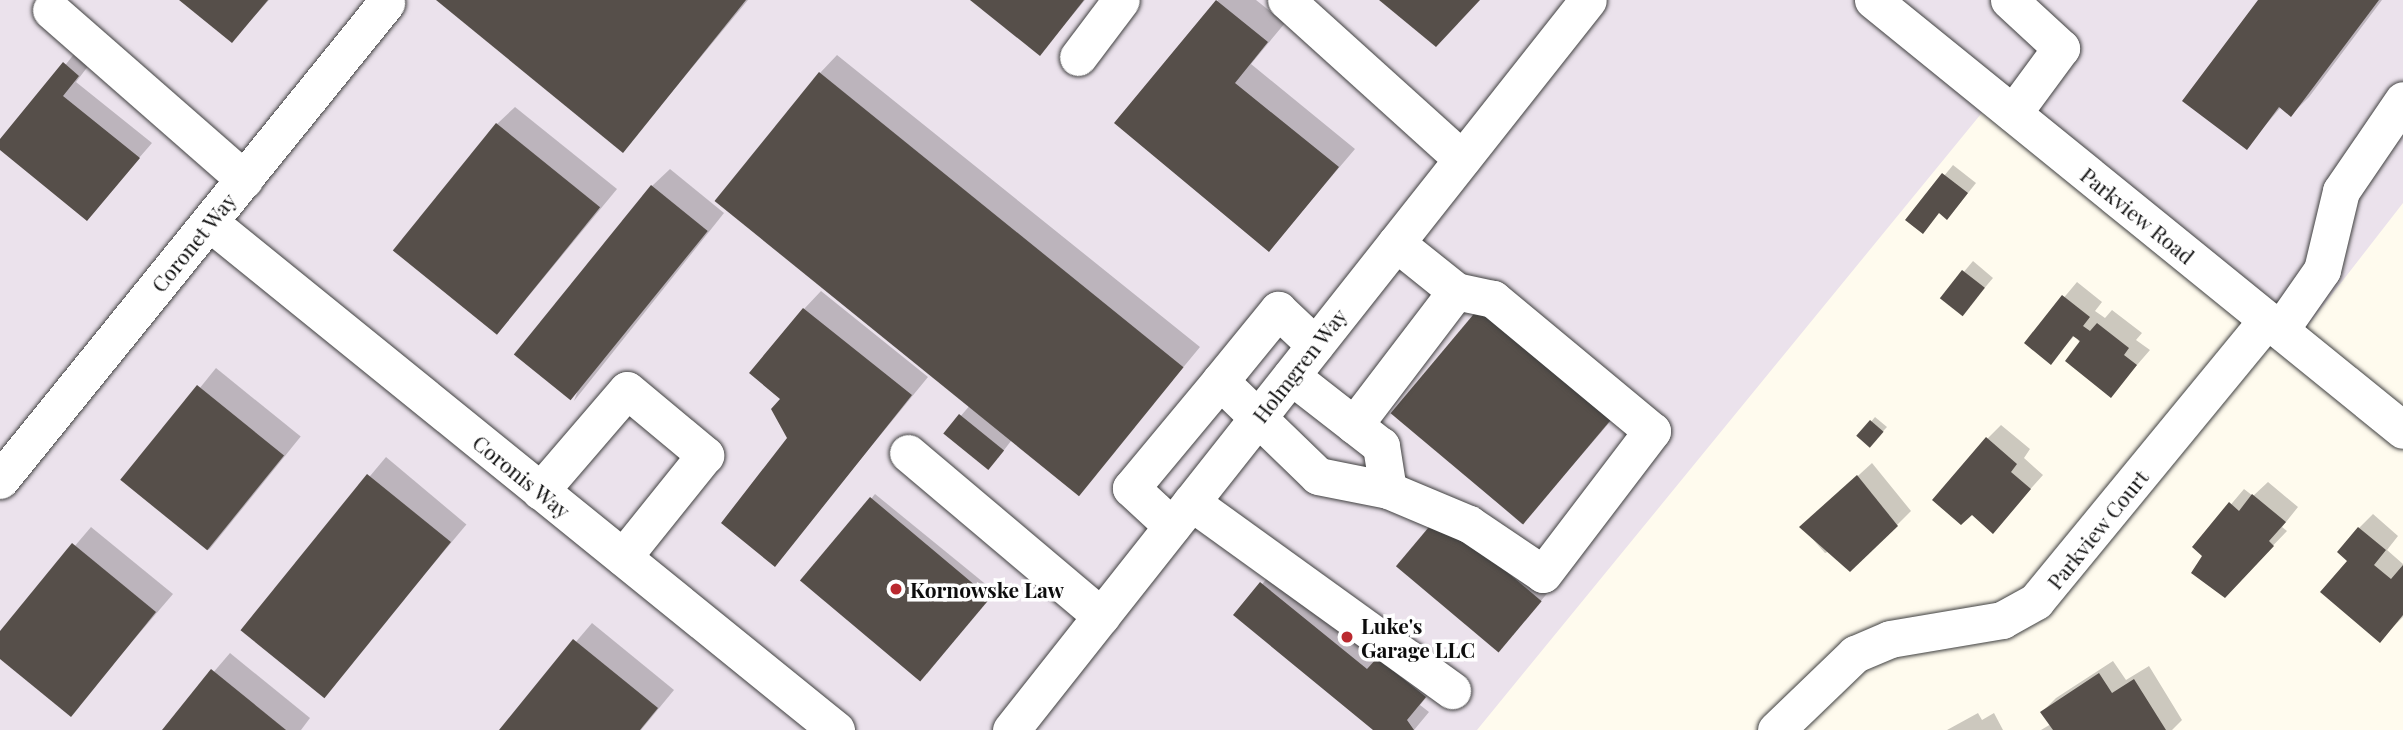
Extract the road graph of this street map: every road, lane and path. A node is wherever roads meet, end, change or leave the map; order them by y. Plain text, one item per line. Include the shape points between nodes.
1 (1122, 0) edge
2 (1286, 0) edge
3 (1588, 0) edge
4 (1873, 0) edge
5 (2009, 0) edge
6 (386, 3) dead end
7 (51, 10) dead end
8 (1078, 57) dead end
9 (2403, 100) edge
10 (2013, 113) junction
11 (1462, 159) junction
12 (244, 179) junction
13 (209, 222) junction
14 (1395, 243) junction
15 (1456, 291) junction
16 (2274, 325) junction
17 (1315, 345) junction
18 (1291, 376) junction
19 (1220, 381) junction
20 (1260, 415) junction
21 (1354, 425) junction
22 (2403, 430) edge
23 (908, 453) dead end
24 (0, 480) edge
25 (1388, 490) junction
26 (540, 491) junction
27 (1182, 514) junction
28 (623, 557) junction
29 (1101, 615) junction
30 (1452, 690) dead end
31 (836, 730) edge
32 (1011, 730) edge
33 (1776, 730) edge

1 - 8 street
2 - 11 street
3 - 11 street, Holmgren Way
4 - 10 street, Parkview Road
5 - 10 street via 2061,48
6 - 12 street, Coronet Way
7 - 12 street
9 - 16 street, Parkview Court via 2341,191 2322,270
10 - 16 street, Parkview Road
11 - 14 street, Holmgren Way
12 - 13 street, Coronet Way
13 - 24 street, Coronet Way
13 - 26 street, Coronis Way
14 - 15 street
14 - 17 street, Holmgren Way
15 - 21 street
15 - 25 street via 1493,299 1652,431 1543,574 1469,524
16 - 22 street, Parkview Road
16 - 33 street, Parkview Court via 2036,601 2002,620 1890,639 1855,654
17 - 18 street, Holmgren Way
17 - 19 street via 1278,310
18 - 20 street, Holmgren Way
18 - 21 street
19 - 20 street
19 - 27 street via 1131,488
20 - 25 street via 1318,476
20 - 27 street, Holmgren Way
21 - 25 street via 1381,446
23 - 29 street
26 - 28 street, Coronis Way
26 - 28 street via 627,390 705,456
27 - 29 street, Holmgren Way
27 - 30 street
28 - 31 street, Coronis Way
29 - 32 street, Holmgren Way

